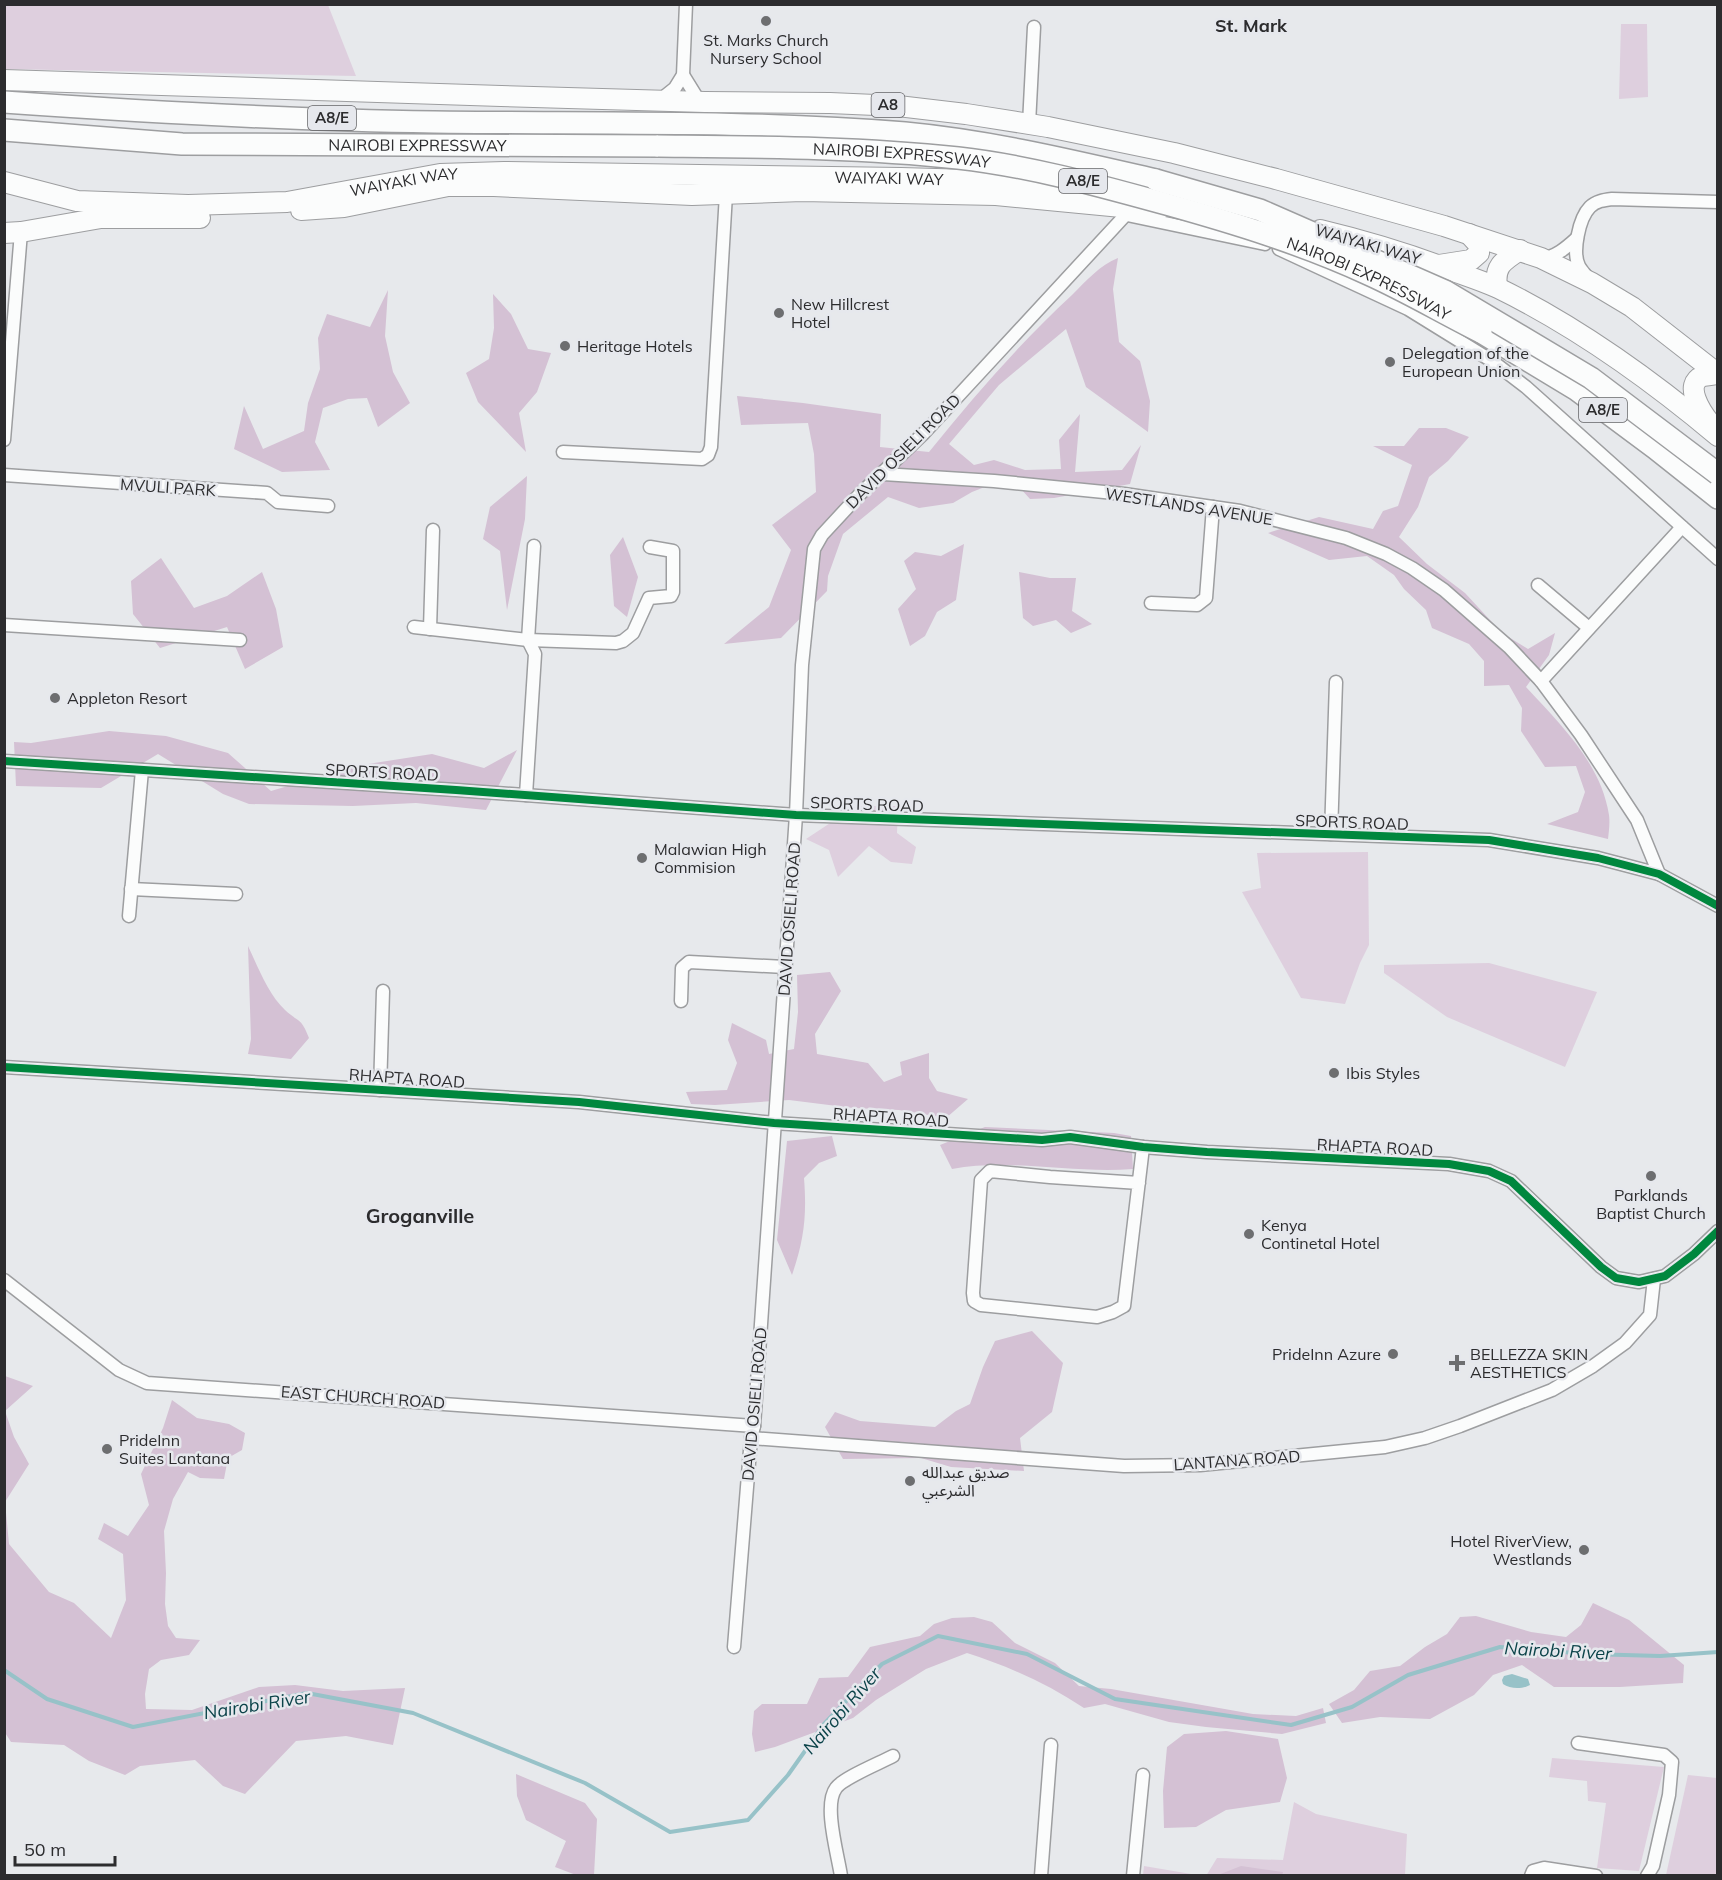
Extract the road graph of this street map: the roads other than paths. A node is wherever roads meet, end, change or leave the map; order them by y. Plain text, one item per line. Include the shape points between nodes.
1 (686, 4) edge
2 (1034, 27) dead end
3 (683, 75) junction
4 (4, 80) edge
5 (660, 100) junction
6 (4, 102) edge
7 (705, 102) junction
8 (1029, 124) junction
9 (4, 130) edge
10 (4, 183) edge
11 (726, 194) junction
12 (1177, 197) junction
13 (1718, 202) edge
14 (1240, 210) junction
15 (1129, 211) junction
16 (13, 233) edge
17 (1469, 234) junction
18 (1577, 237) junction
19 (1265, 244) junction
20 (1520, 250) junction
21 (1541, 258) junction
22 (1438, 265) junction
23 (1592, 284) junction
24 (1497, 288) junction
25 (1718, 374) edge
26 (5, 408) edge
27 (1718, 435) edge
28 (4, 440) edge
29 (563, 452) dead end
30 (883, 474) junction
31 (1718, 474) edge
32 (4, 475) edge
33 (1718, 498) edge
34 (328, 506) dead end
35 (1213, 507) junction
36 (1682, 527) junction
37 (433, 530) dead end
38 (534, 546) dead end
39 (650, 548) dead end
40 (1718, 559) edge
41 (1538, 585) dead end
42 (1151, 603) dead end
43 (4, 625) edge
44 (414, 627) dead end
45 (1589, 628) junction
46 (430, 629) junction
47 (240, 640) dead end
48 (528, 640) junction
49 (1541, 681) junction
50 (1336, 682) dead end
51 (4, 761) edge
52 (142, 770) junction
53 (526, 795) junction
54 (796, 815) junction
55 (1331, 834) junction
56 (1659, 874) junction
57 (131, 889) junction
58 (236, 894) dead end
59 (1716, 903) edge
60 (129, 916) dead end
61 (785, 968) junction
62 (384, 991) dead end
63 (681, 1000) dead end
64 (4, 1067) edge
65 (380, 1090) junction
66 (774, 1123) junction
67 (1143, 1147) junction
68 (1139, 1183) junction
69 (1718, 1231) edge
70 (1654, 1279) junction
71 (4, 1280) edge
72 (754, 1426) junction
73 (751, 1438) junction
74 (734, 1647) dead end
75 (1578, 1743) dead end
76 (1051, 1745) dead end
77 (893, 1756) dead end
78 (1143, 1775) dead end
79 (841, 1875) edge
80 (1041, 1875) edge
81 (1133, 1875) edge
82 (1531, 1875) edge
83 (1596, 1875) edge
84 (1647, 1875) edge

1 - 3 street
2 - 8 street
3 - 5 street
3 - 7 street via 696,96
4 - 5 highway, A8
5 - 7 highway, A8
6 - 31 highway, NAIROBI EXPRESSWAY / A8/E, bridge via 184,114 430,122 804,127 986,144 1156,180 1260,210 1455,296 1591,378
7 - 8 highway, A8 via 898,106
8 - 17 highway, A8 via 1242,170
9 - 33 highway, NAIROBI EXPRESSWAY / A8/E, bridge via 182,144 803,148 960,159 1071,177 1292,243 1367,274 1481,332 1577,390
10 - 12 highway, WAIYAKI WAY via 77,201 188,205 287,202 440,174 504,172 1006,181
11 - 15 highway via 814,191 996,195
11 - 16 highway via 448,186 344,207 187,219 101,218
11 - 29 street via 708,455 702,459
12 - 14 highway, WAIYAKI WAY
12 - 15 highway via 1161,208
13 - 18 street via 1600,200 1586,212
14 - 19 street
14 - 22 highway, WAIYAKI WAY via 1347,236
15 - 19 street
15 - 30 street, DAVID OSIELI ROAD
16 - 26 street
17 - 20 highway, A8
17 - 22 highway via 1479,245 1479,253 1471,260
18 - 21 street via 1561,251
18 - 23 street via 1578,266
19 - 36 street via 1408,309 1492,361
20 - 21 highway, A8
20 - 24 highway via 1503,261 1496,275
21 - 23 highway, A8
22 - 24 highway, WAIYAKI WAY
23 - 25 highway, A8 via 1632,307
24 - 27 highway, WAIYAKI WAY via 1611,353
25 - 27 highway via 1696,381 1693,394
26 - 28 street
30 - 35 street, WESTLANDS AVENUE via 1092,491
30 - 54 street, DAVID OSIELI ROAD via 822,535 814,549 802,665
32 - 34 street, MVULI PARK via 267,493 278,502
35 - 42 street via 1206,598 1197,605
35 - 49 street, WESTLANDS AVENUE via 1346,538 1386,554 1444,590
36 - 40 street
36 - 45 street
37 - 46 street
38 - 48 street
39 - 48 street via 673,551 673,592 671,596 649,598 628,638 604,643
41 - 45 street
43 - 47 street
44 - 46 street
45 - 49 street
46 - 48 street
48 - 53 street via 535,654
49 - 56 street, WESTLANDS AVENUE via 1637,820
50 - 55 street
51 - 52 street, SPORTS ROAD
52 - 53 street, SPORTS ROAD
52 - 57 street
53 - 54 street, SPORTS ROAD
54 - 55 street, SPORTS ROAD
54 - 61 street, DAVID OSIELI ROAD
55 - 56 street, SPORTS ROAD via 1489,840 1598,858
56 - 59 street, SPORTS ROAD
57 - 58 street
57 - 60 street
61 - 63 street via 688,962 682,968
61 - 66 street, DAVID OSIELI ROAD
62 - 65 street
64 - 65 street, RHAPTA ROAD
65 - 66 street, RHAPTA ROAD via 579,1102
66 - 67 street, RHAPTA ROAD via 1042,1140 1070,1137
66 - 72 street, DAVID OSIELI ROAD
67 - 68 street
67 - 70 street, RHAPTA ROAD via 1478,1168 1502,1175 1517,1186 1616,1278 1640,1282
68 - 68 street via 1124,1306 1097,1317 981,1305 974,1301 984,1175 990,1171
69 - 70 street, RHAPTA ROAD via 1678,1267
70 - 73 street, LANTANA ROAD via 1650,1315 1625,1343 1593,1366 1552,1390 1460,1426 1385,1447 1200,1465 1124,1466
71 - 72 street, EAST CHURCH ROAD via 119,1370 147,1383
72 - 73 street, DAVID OSIELI ROAD
73 - 74 street, DAVID OSIELI ROAD
75 - 84 street via 1664,1755 1672,1762 1669,1795 1653,1866
76 - 80 street
77 - 79 street via 843,1782 834,1791 830,1809
78 - 81 street
82 - 83 street via 1544,1868

